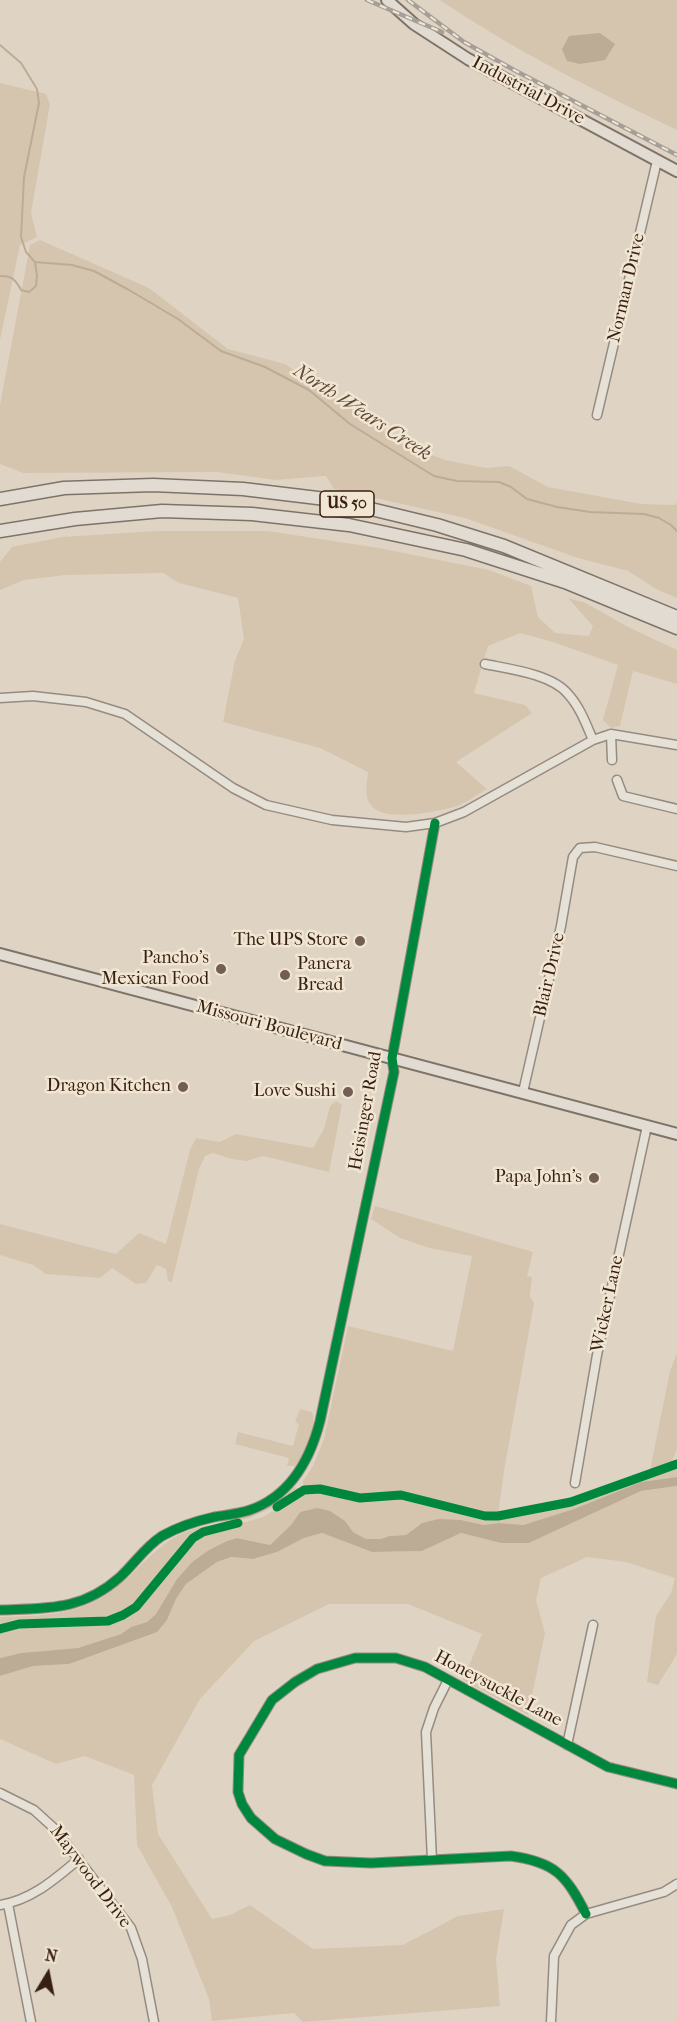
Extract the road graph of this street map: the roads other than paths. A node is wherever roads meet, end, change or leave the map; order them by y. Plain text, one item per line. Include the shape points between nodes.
1 (387, 0) edge
2 (657, 161) junction
3 (677, 171) edge
4 (597, 415) dead end
5 (0, 499) edge
6 (0, 531) edge
7 (676, 625) edge
8 (485, 663) dead end
9 (0, 698) edge
10 (611, 734) junction
11 (592, 740) junction
12 (677, 745) edge
13 (612, 760) dead end
14 (617, 780) dead end
15 (677, 809) edge
16 (435, 823) junction
17 (677, 866) edge
18 (0, 954) edge
19 (392, 1058) junction
20 (523, 1092) junction
21 (647, 1126) junction
22 (677, 1134) edge
23 (575, 1483) dead end
24 (0, 1610) edge
25 (593, 1625) dead end
26 (448, 1680) junction
27 (567, 1745) junction
28 (677, 1784) edge
29 (0, 1793) edge
30 (79, 1859) junction
31 (432, 1860) junction
32 (677, 1884) edge
33 (4, 1905) edge
34 (586, 1914) junction
35 (31, 2022) edge
36 (154, 2022) edge
37 (551, 2022) edge

1 - 2 main road, Industrial Drive via 414,24 468,59
2 - 3 main road, Industrial Drive
2 - 4 street, Norman Drive
5 - 7 highway, US 50 via 64,488 153,485 243,489 334,500 504,546
6 - 7 highway, US 50 via 162,511 252,514 350,525 466,550 565,582
8 - 11 street via 538,676 568,692
9 - 16 street via 33,696 86,702 125,714 233,788 266,805 332,820 406,827
10 - 11 street
10 - 12 street
10 - 13 street
11 - 16 street via 464,812
14 - 15 street via 623,796
16 - 19 street, Heisinger Road
17 - 20 street, Blair Drive via 595,847 580,848 573,857
18 - 19 main road, Missouri Boulevard
19 - 20 main road, Missouri Boulevard
19 - 24 street, Heisinger Road via 394,1072 316,1439 293,1481 250,1510 194,1522 161,1537 112,1584 86,1599 59,1608
20 - 21 main road, Missouri Boulevard
21 - 22 main road, Missouri Boulevard
21 - 23 street, Wicker Lane via 597,1355
25 - 27 street
26 - 27 street, Honeysuckle Lane
26 - 31 street via 426,1732
26 - 31 street, Honeysuckle Lane via 425,1667 396,1658 355,1658 316,1669 273,1700 239,1755 238,1792 242,1804 251,1818 275,1839 325,1861
27 - 28 street, Honeysuckle Lane via 608,1767
29 - 30 street, Maywood Drive via 34,1810
30 - 33 street via 43,1888
30 - 36 street, Maywood Drive via 131,1928 142,1959
31 - 34 street, Honeysuckle Lane via 511,1856 534,1859 560,1873
32 - 34 street via 664,1892
33 - 35 street
34 - 37 street via 571,1925 554,1956

